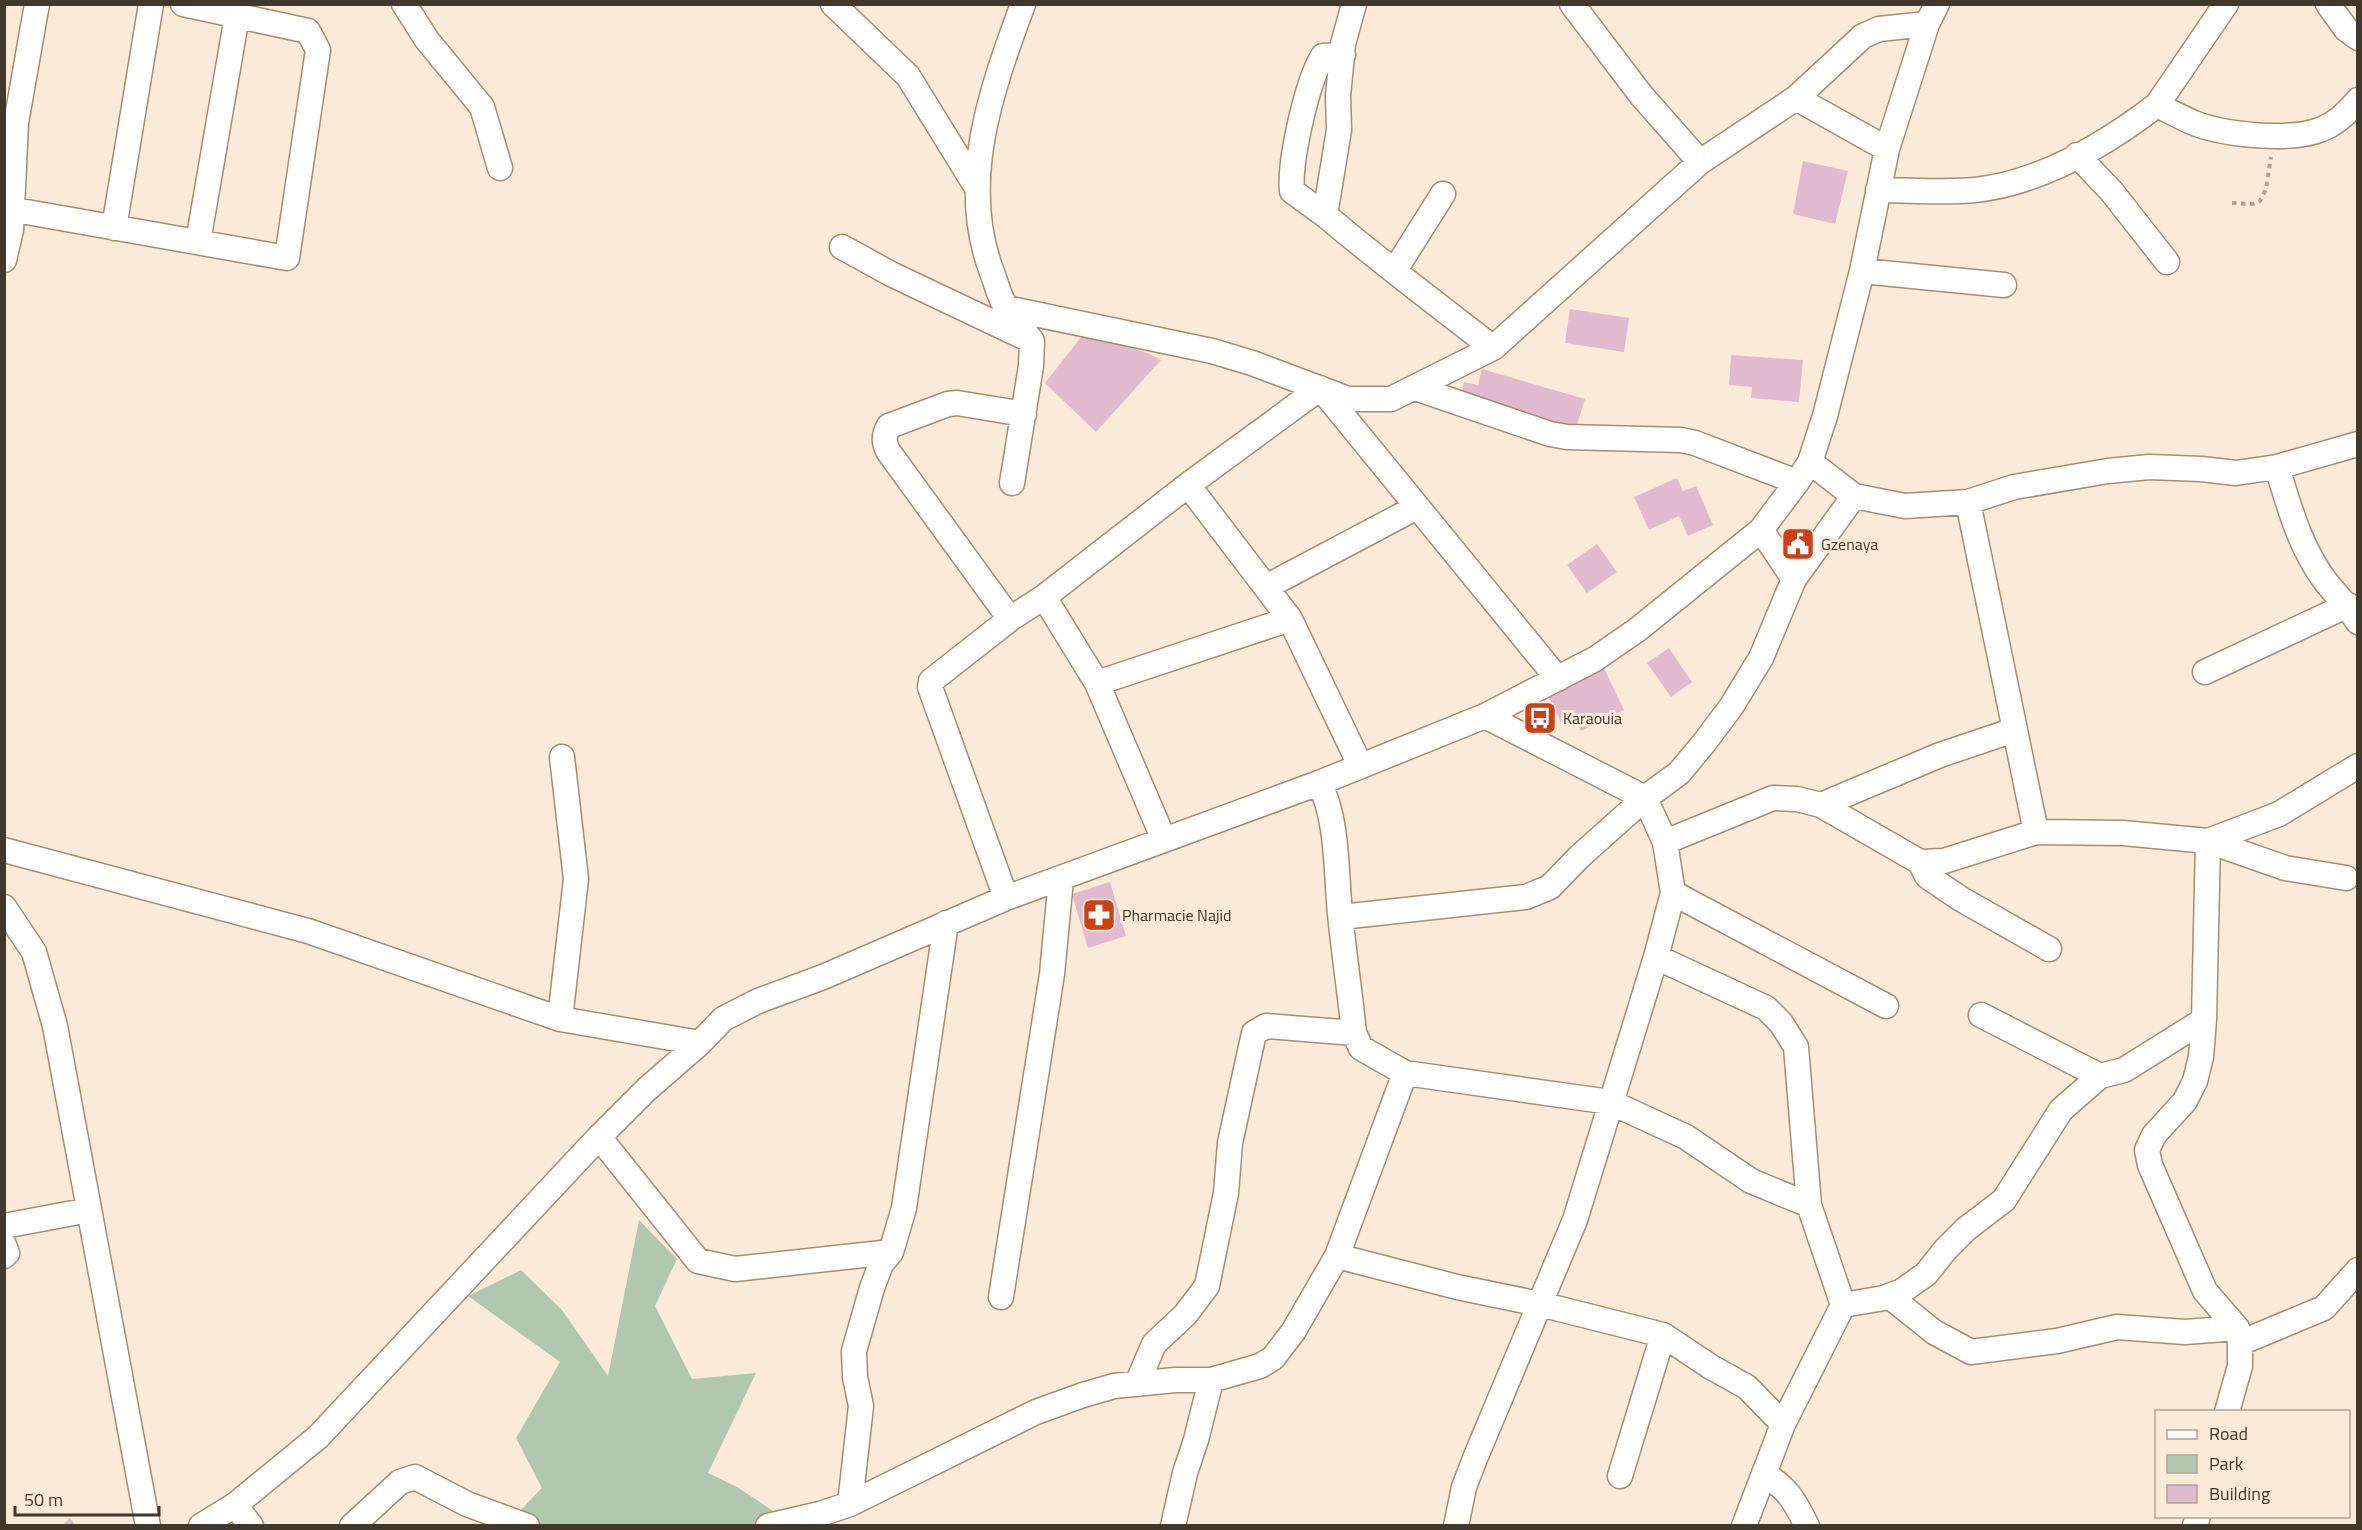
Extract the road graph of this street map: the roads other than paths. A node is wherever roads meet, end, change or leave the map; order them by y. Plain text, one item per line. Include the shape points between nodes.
1 (37, 4) edge
2 (151, 4) edge
3 (183, 4) edge
4 (405, 4) edge
5 (833, 4) edge
6 (1023, 4) edge
7 (1354, 4) edge
8 (1572, 4) edge
9 (2226, 4) edge
10 (2328, 4) edge
11 (1932, 14) edge
12 (237, 16) junction
13 (2358, 38) edge
14 (1343, 55) junction
15 (1796, 98) junction
16 (2358, 100) edge
17 (2157, 105) junction
18 (1887, 149) junction
19 (2077, 155) junction
20 (1700, 162) junction
21 (500, 168) dead end
22 (977, 188) junction
23 (1878, 190) junction
24 (1443, 195) dead end
25 (8, 209) edge
26 (1325, 215) junction
27 (114, 228) junction
28 (198, 242) junction
29 (842, 247) dead end
30 (4, 260) edge
31 (2167, 262) dead end
32 (1395, 270) junction
33 (1862, 271) junction
34 (2004, 285) dead end
35 (1006, 308) junction
36 (1032, 341) junction
37 (1492, 348) junction
38 (1320, 388) junction
39 (1415, 388) junction
40 (1024, 414) junction
41 (2358, 444) edge
42 (2277, 467) junction
43 (1803, 472) junction
44 (1012, 483) dead end
45 (1188, 485) junction
46 (1854, 496) junction
47 (1968, 502) junction
48 (1417, 507) junction
49 (1761, 530) junction
50 (1794, 579) junction
51 (1266, 587) junction
52 (1044, 597) junction
53 (2353, 613) edge
54 (1290, 618) junction
55 (1010, 619) junction
56 (2205, 672) dead end
57 (1558, 679) junction
58 (1097, 683) junction
59 (1485, 716) junction
60 (2014, 730) junction
61 (562, 758) dead end
62 (1360, 765) junction
63 (2358, 766) edge
64 (1319, 783) junction
65 (1644, 798) junction
66 (1821, 805) junction
67 (2036, 832) junction
68 (1164, 840) junction
69 (2208, 841) junction
70 (1665, 842) junction
71 (4, 850) edge
72 (1920, 862) junction
73 (2346, 878) dead end
74 (1061, 879) junction
75 (1672, 893) junction
76 (1006, 898) junction
77 (4, 907) edge
78 (1341, 917) junction
79 (946, 923) junction
80 (2049, 949) dead end
81 (1656, 957) junction
82 (1886, 1006) dead end
83 (1982, 1015) dead end
84 (560, 1019) junction
85 (2204, 1020) junction
86 (1354, 1033) junction
87 (700, 1043) junction
88 (1405, 1073) junction
89 (2100, 1076) junction
90 (1610, 1102) junction
91 (599, 1137) junction
92 (1809, 1204) junction
93 (89, 1210) junction
94 (4, 1226) edge
95 (4, 1245) edge
96 (891, 1252) junction
97 (4, 1256) edge
98 (1337, 1256) junction
99 (2358, 1270) edge
100 (1890, 1296) junction
101 (1001, 1297) dead end
102 (1540, 1304) junction
103 (1843, 1305) junction
104 (1663, 1335) junction
105 (2239, 1336) junction
106 (1211, 1380) junction
107 (1137, 1384) junction
108 (2228, 1410) edge
109 (1783, 1424) junction
110 (1764, 1473) junction
111 (1620, 1476) dead end
112 (850, 1504) junction
113 (235, 1505) junction
114 (473, 1518) edge
115 (803, 1522) edge
116 (148, 1526) edge
117 (201, 1526) edge
118 (251, 1526) edge
119 (352, 1526) edge
120 (527, 1526) edge
121 (768, 1526) edge
122 (1173, 1526) edge
123 (1456, 1526) edge
124 (1744, 1526) edge
125 (1807, 1526) edge

1 - 25 street via 16,123
2 - 27 street
3 - 12 street
4 - 21 street via 427,40 482,107
5 - 22 street via 908,76
6 - 22 street via 980,142
7 - 14 street
8 - 20 street via 1641,95
9 - 17 street
10 - 13 street via 2346,30
11 - 15 street via 1863,36
11 - 18 street
12 - 28 street
12 - 28 street via 308,31 318,50 287,258
14 - 26 street via 1339,130
14 - 26 street via 1323,56 1315,69 1293,164 1292,191
15 - 18 street
15 - 20 street
16 - 17 street via 2322,129 2274,136 2196,124
17 - 19 street via 2117,135
18 - 23 street
19 - 23 street via 2019,182 1974,190
19 - 31 street
20 - 37 street
22 - 35 street via 986,258
23 - 33 street
24 - 32 street
25 - 27 street
25 - 30 street via 11,230
26 - 32 street via 1359,246
27 - 28 street
29 - 36 street
32 - 37 street
33 - 34 street
33 - 43 street via 1825,416
35 - 36 street
35 - 38 street via 1212,351
36 - 40 street
37 - 39 street
38 - 39 street via 1348,399 1373,400 1391,399
38 - 45 street
38 - 48 street
39 - 43 street via 1550,434 1681,440
40 - 44 street
40 - 55 street via 948,404 889,426 884,442
41 - 42 street
42 - 47 street via 2236,473 2149,467 2108,471 2014,487
42 - 53 street via 2301,538 2325,581
43 - 46 street
43 - 49 street
45 - 51 street
45 - 52 street
46 - 47 street via 1905,506
46 - 50 street
47 - 60 street
48 - 51 street
48 - 57 street
49 - 50 street
49 - 57 street via 1637,630
50 - 65 street via 1761,658 1731,707 1679,773
51 - 54 street
52 - 55 street
52 - 58 street
53 - 56 street
54 - 58 street
54 - 62 street
55 - 76 street via 937,675 930,687
57 - 59 street
58 - 68 street
59 - 62 street
59 - 65 street
60 - 66 street via 1940,754
60 - 67 street
61 - 84 street via 576,879
62 - 64 street
63 - 69 street via 2280,814
64 - 68 street
64 - 78 street via 1332,819
65 - 70 street
65 - 78 street via 1550,887 1526,897
66 - 70 street via 1773,798
66 - 72 street
67 - 69 street via 2123,833
67 - 72 street via 1944,861
68 - 74 street
69 - 73 street via 2285,868
69 - 85 street
70 - 75 street
71 - 84 street via 308,931
72 - 80 street via 1927,876 1961,899
74 - 76 street
74 - 101 street via 1048,996
75 - 81 street
75 - 82 street
76 - 79 street
77 - 93 street via 34,952 55,1026
78 - 86 street
79 - 87 street via 758,1001 723,1019
79 - 96 street via 904,1208
81 - 90 street
81 - 92 street via 1766,1008 1796,1047
83 - 89 street
84 - 87 street
85 - 89 street via 2124,1070
85 - 105 street via 2195,1081 2185,1101 2154,1135 2147,1150 2205,1291
86 - 88 street via 1361,1048
86 - 107 street via 1266,1026 1254,1033 1230,1143 1226,1193 1207,1286 1185,1315 1154,1344
87 - 91 street
88 - 90 street
88 - 98 street
89 - 100 street via 2061,1110 2004,1200 1966,1229 1926,1274
90 - 92 street via 1686,1137 1751,1181
90 - 102 street via 1575,1221
91 - 96 street via 698,1261 735,1269
91 - 113 street via 352,1403 318,1437
92 - 103 street
93 - 94 street
93 - 116 street
95 - 97 street
96 - 112 street via 881,1264 872,1288 854,1351 861,1406
98 - 102 street
98 - 106 street via 1293,1332 1273,1358 1260,1366
99 - 105 street via 2324,1308
100 - 103 street
100 - 105 street via 1934,1332 1971,1352 2056,1341 2117,1327
102 - 104 street
102 - 123 street via 1464,1487
103 - 109 street
104 - 109 street via 1747,1387
104 - 111 street
105 - 108 street via 2240,1366
106 - 107 street
106 - 122 street
107 - 112 street via 1113,1386 1036,1412
109 - 110 street
110 - 124 street
110 - 125 street via 1785,1488
112 - 115 street
113 - 117 street
113 - 118 street
114 - 119 street via 453,1498 420,1478 410,1477
114 - 120 street
115 - 121 street

